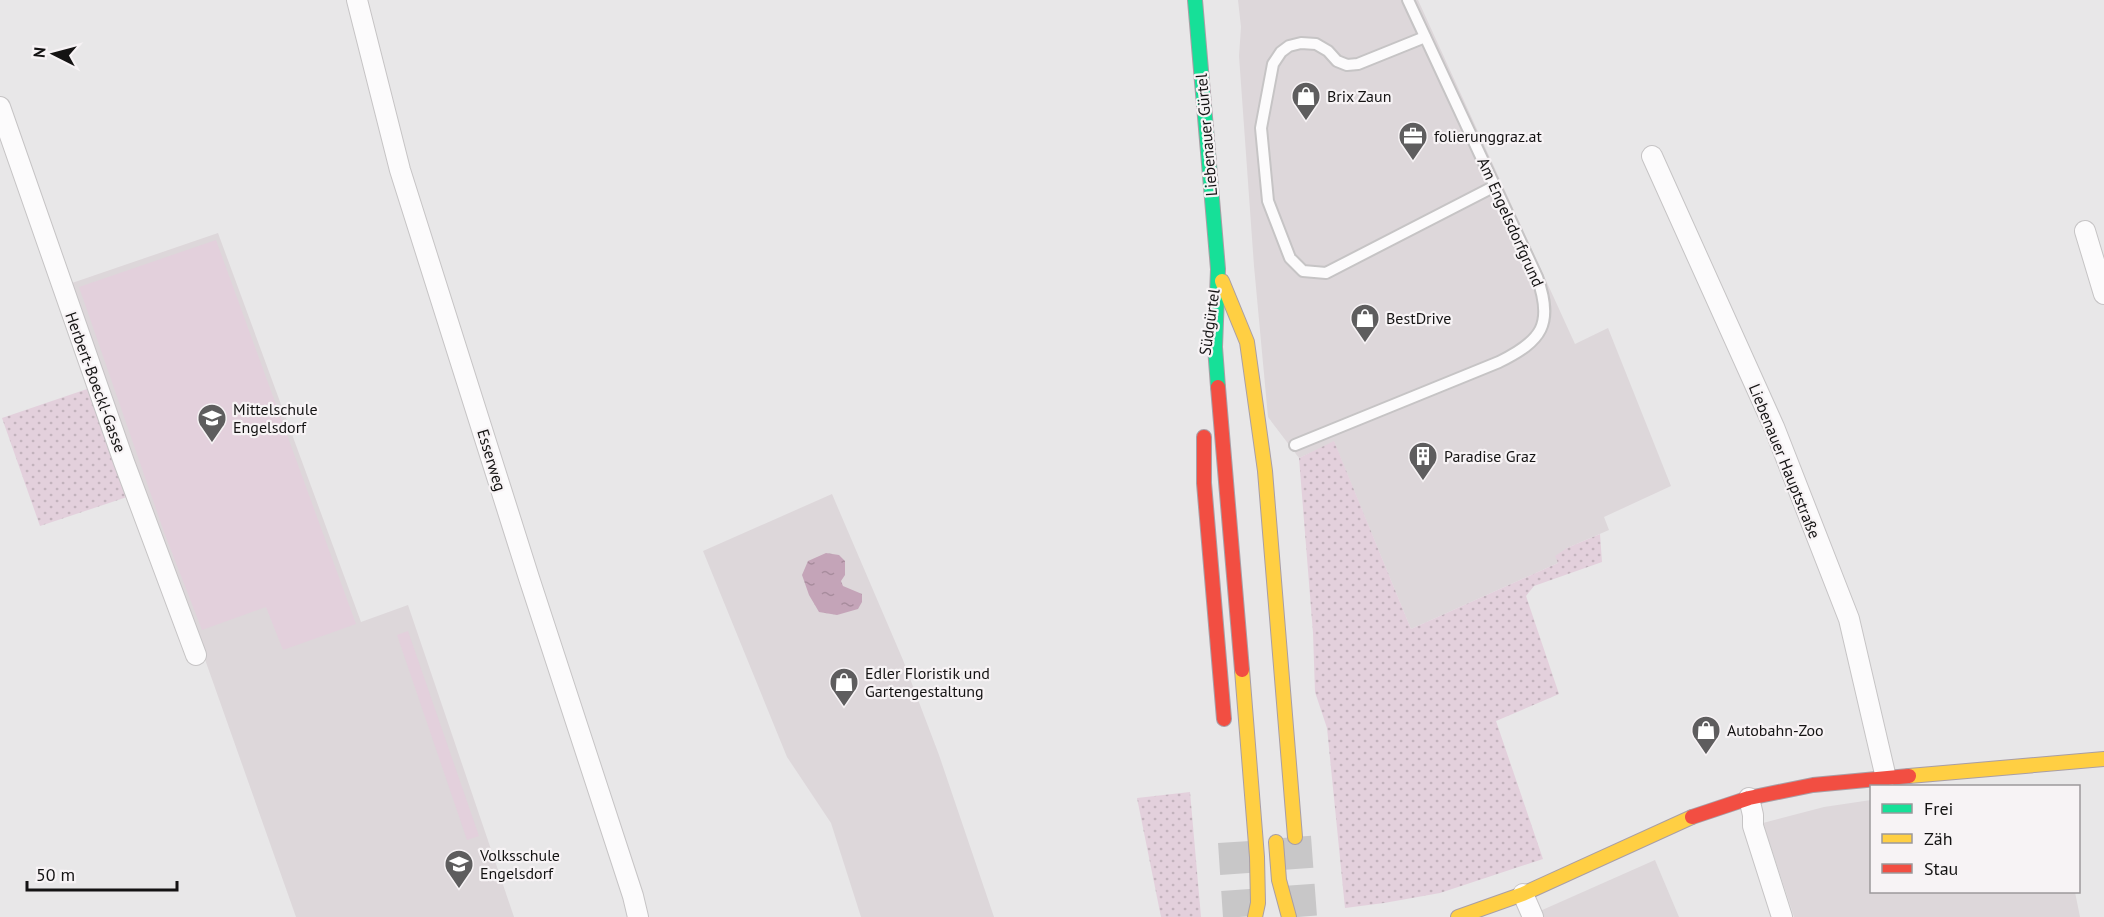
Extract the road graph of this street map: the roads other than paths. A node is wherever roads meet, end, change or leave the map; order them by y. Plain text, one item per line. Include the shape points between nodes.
1 (357, 0) edge
2 (1195, 0) edge
3 (1408, 0) edge
4 (1425, 37) junction
5 (0, 107) edge
6 (1652, 156) dead end
7 (1495, 186) junction
8 (2085, 231) dead end
9 (1218, 269) junction
10 (2104, 294) edge
11 (1235, 356) dead end
12 (1203, 371) dead end
13 (1204, 427) dead end
14 (1295, 445) dead end
15 (196, 655) dead end
16 (1226, 738) dead end
17 (2104, 759) edge
18 (1886, 778) junction
19 (1749, 798) junction
20 (1275, 833) dead end
21 (1295, 837) tunnel mouth
22 (1523, 894) junction
23 (638, 917) edge
24 (1255, 917) edge
25 (1264, 917) edge
26 (1289, 917) edge
27 (1458, 917) edge
28 (1533, 917) edge
29 (1782, 917) edge

1 - 23 street, Esserweg via 400,170
2 - 9 main road, Liebenauer Gürtel
3 - 4 lane, Am Engelsdorfgrund
4 - 7 lane, Am Engelsdorfgrund
4 - 7 lane via 1347,65 1322,46 1301,43 1281,52 1273,64 1261,128 1268,201 1290,258 1303,271 1326,273
5 - 15 street, Herbert-Boeckl-Gasse
6 - 18 street, Liebenauer Hauptstraße via 1773,427 1849,619
7 - 14 lane, Am Engelsdorfgrund via 1543,292 1545,312 1538,334 1522,350 1499,362
8 - 10 street
9 - 11 main road
9 - 12 main road, Südgürtel via 1203,349
9 - 21 main road, Südgürtel via 1247,342 1265,471
9 - 24 main road via 1215,347 1257,857
13 - 16 main road via 1204,483
17 - 18 main road
18 - 19 main road via 1813,785
19 - 22 main road via 1652,833
19 - 29 street via 1753,826
20 - 26 main road via 1279,880
22 - 27 main road
22 - 28 street
25 - 26 main road

